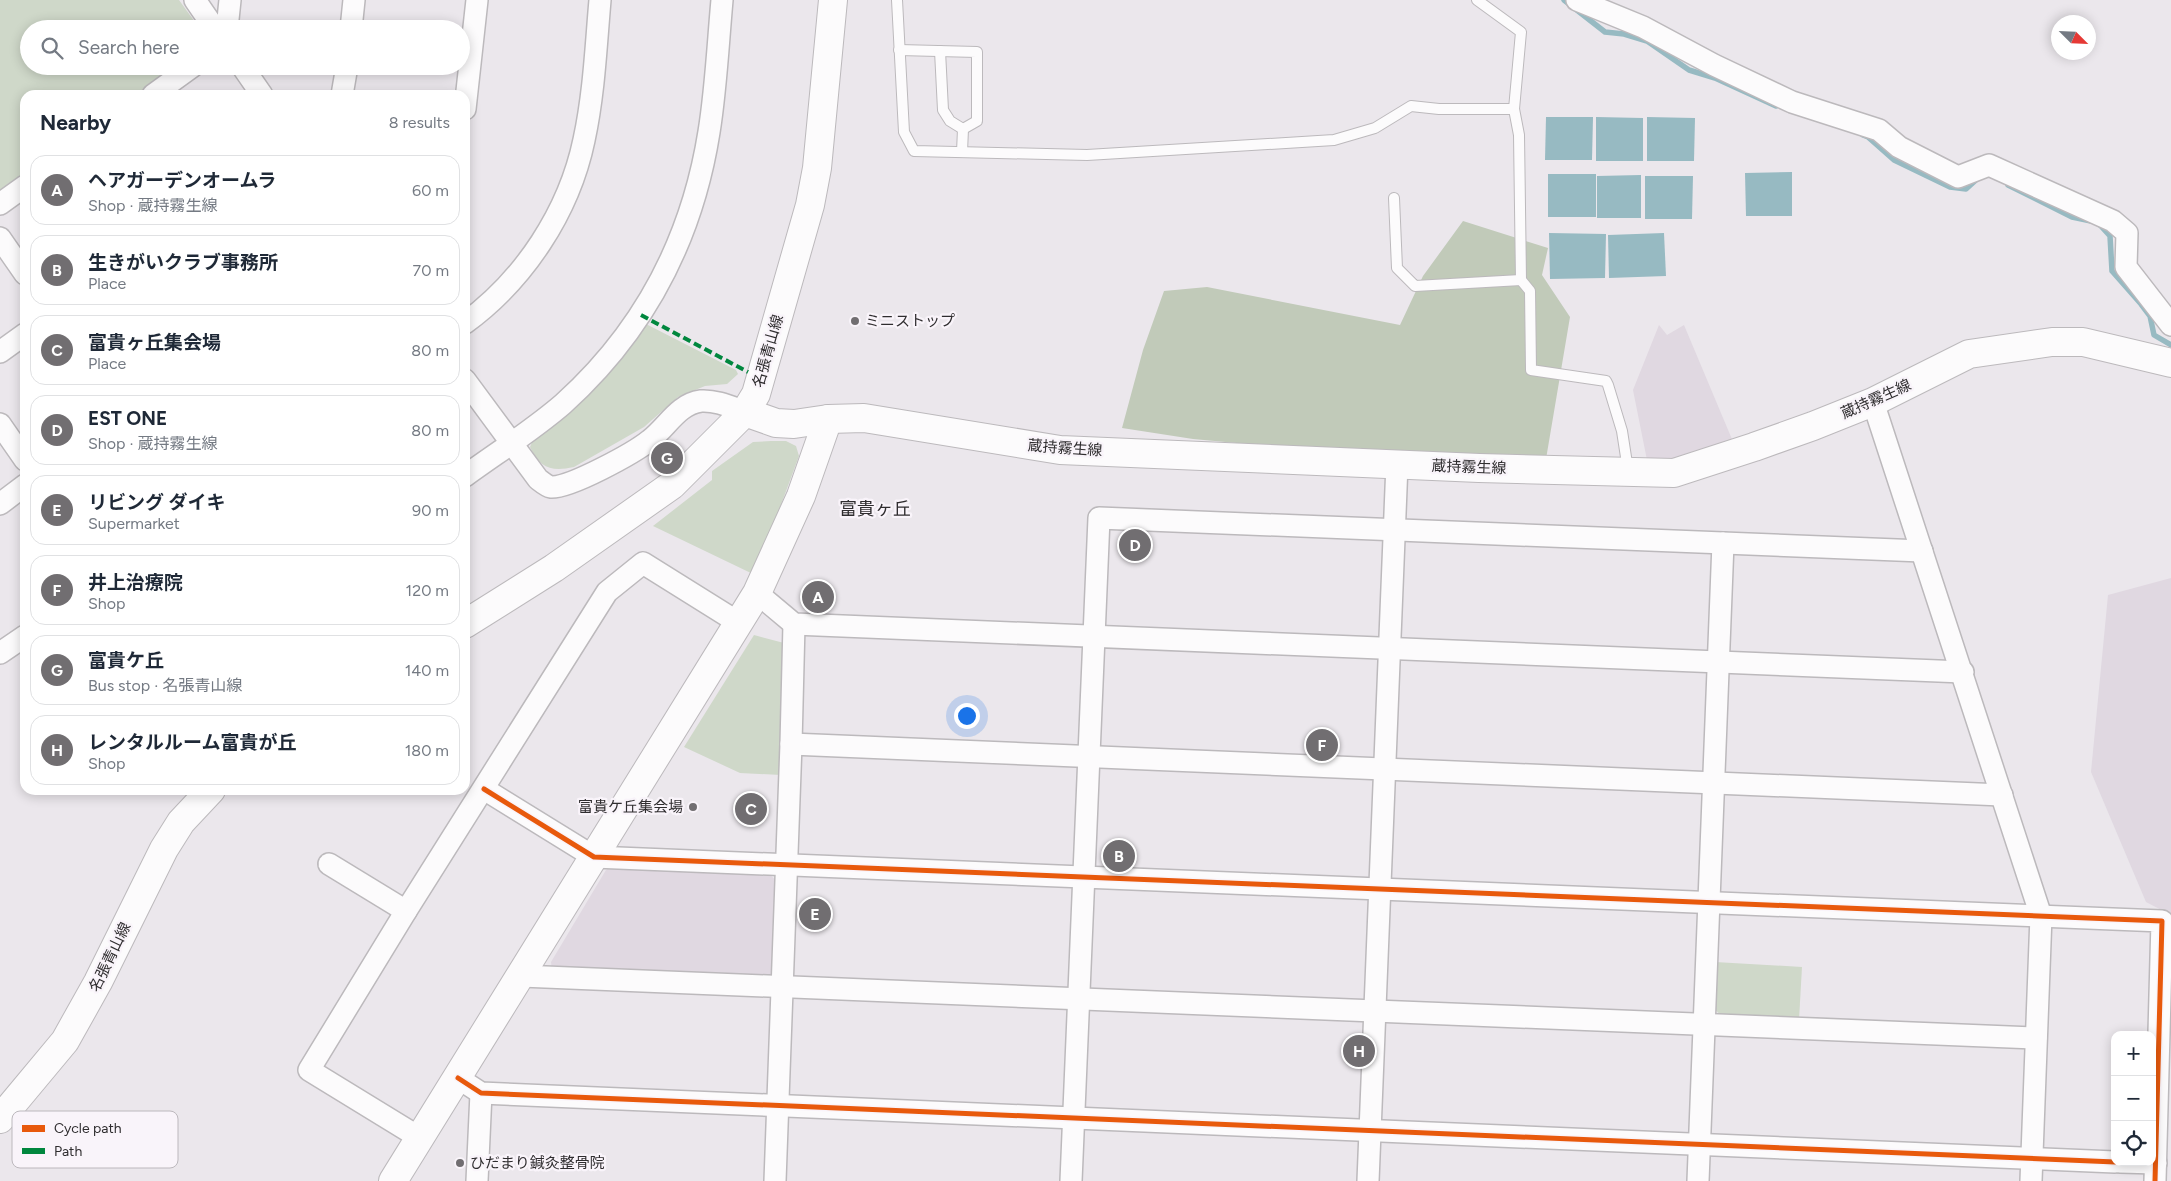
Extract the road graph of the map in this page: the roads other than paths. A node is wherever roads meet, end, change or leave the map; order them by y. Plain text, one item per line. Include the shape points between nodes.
1 (195, 0) edge
2 (230, 0) edge
3 (354, 0) edge
4 (477, 0) edge
5 (600, 0) edge
6 (722, 0) edge
7 (833, 0) edge
8 (897, 0) edge
9 (1477, 0) edge
10 (1577, 0) edge
11 (209, 20) edge
12 (228, 20) edge
13 (352, 20) edge
14 (899, 50) junction
15 (940, 51) junction
16 (470, 64) edge
17 (181, 75) edge
18 (248, 75) edge
19 (345, 75) edge
20 (469, 75) edge
21 (160, 90) edge
22 (259, 90) edge
23 (343, 90) edge
24 (467, 90) edge
25 (1514, 109) junction
26 (964, 129) junction
27 (962, 152) junction
28 (20, 190) edge
29 (1394, 198) dead end
30 (0, 204) edge
31 (0, 238) edge
32 (20, 267) edge
33 (1521, 280) junction
34 (470, 320) edge
35 (2171, 325) edge
36 (20, 338) edge
37 (0, 352) edge
38 (2171, 364) edge
39 (470, 387) edge
40 (1873, 402) junction
41 (745, 412) junction
42 (828, 419) junction
43 (0, 424) edge
44 (510, 444) junction
45 (20, 453) edge
46 (1397, 464) junction
47 (1628, 470) junction
48 (470, 472) edge
49 (20, 490) edge
50 (0, 504) edge
51 (1394, 529) junction
52 (1723, 543) junction
53 (1922, 551) junction
54 (757, 593) junction
55 (470, 621) edge
56 (739, 623) junction
57 (794, 624) junction
58 (1093, 637) junction
59 (20, 639) edge
60 (1390, 649) junction
61 (0, 653) edge
62 (1720, 662) junction
63 (1963, 672) junction
64 (792, 744) junction
65 (1090, 756) junction
66 (1384, 769) junction
67 (1715, 783) junction
68 (484, 789) junction
69 (206, 795) edge
70 (2002, 795) junction
71 (594, 857) junction
72 (329, 864) dead end
73 (787, 865) junction
74 (1083, 878) junction
75 (1379, 890) junction
76 (1710, 902) junction
77 (406, 911) junction
78 (2041, 916) junction
79 (520, 976) junction
80 (782, 987) junction
81 (1078, 999) junction
82 (1376, 1011) junction
83 (1705, 1024) junction
84 (2036, 1038) junction
85 (458, 1078) junction
86 (481, 1093) junction
87 (778, 1107) junction
88 (0, 1119) edge
89 (1075, 1119) junction
90 (1370, 1130) junction
91 (420, 1138) junction
92 (1700, 1144) junction
93 (2032, 1159) junction
94 (2111, 1162) edge
95 (2134, 1166) edge
96 (2155, 1172) edge
97 (393, 1181) edge
98 (477, 1181) edge
99 (775, 1181) edge
100 (1071, 1181) edge
101 (1368, 1181) edge
102 (1698, 1181) edge
103 (2031, 1181) edge

1 - 11 street
2 - 12 street
3 - 13 street
4 - 16 street
5 - 34 street via 584,140 570,188 548,230 519,273 485,309
6 - 44 street via 704,162 690,212 666,270 647,306 600,366 561,405
7 - 41 main road, 名張青山線 via 818,159 810,205 756,394
8 - 14 lane
9 - 25 lane via 1521,32
10 - 35 street via 1643,27 1792,102 1879,130 1899,147 1958,177 1989,165 2113,221 2127,233 2126,267
14 - 15 lane
14 - 27 lane via 904,132 914,151
15 - 26 lane via 943,110 950,121
15 - 26 lane via 977,52 977,121
17 - 21 street
18 - 22 street
19 - 23 street
20 - 24 street
25 - 27 lane via 1411,106 1375,128 1334,140 1087,155
25 - 33 lane via 1518,135
26 - 27 lane
28 - 30 street
29 - 33 lane via 1397,268 1415,286
31 - 32 street
33 - 47 lane via 1530,291 1531,370 1606,381 1622,432
36 - 37 street
38 - 40 main road, 蔵持霧生線 via 2083,342 2032,344 1969,354
39 - 44 street
40 - 47 main road, 蔵持霧生線 via 1754,448 1674,472
40 - 53 street
41 - 42 main road, 蔵持霧生線 via 776,423
41 - 44 street via 714,402 700,401 684,407 650,440 584,477 559,486 548,487 538,479
41 - 55 main road, 名張青山線 via 672,485 554,568
42 - 46 main road, 蔵持霧生線 via 864,418 1060,450
42 - 54 main road via 801,496
43 - 45 street
44 - 48 street
46 - 47 main road, 蔵持霧生線
46 - 51 street
49 - 50 street
51 - 52 street
51 - 58 street via 1099,518
51 - 60 street
52 - 53 street
52 - 62 street
53 - 63 street
54 - 56 main road
54 - 57 street
56 - 68 street via 643,563 607,592
56 - 71 main road
57 - 58 street
57 - 64 street
58 - 60 street
58 - 65 street
59 - 61 street
60 - 62 street
60 - 66 street
62 - 63 street
62 - 67 street
63 - 70 street
64 - 65 street
64 - 73 street
65 - 66 street
65 - 74 street
66 - 67 street
66 - 75 street
67 - 70 street
67 - 76 street
68 - 71 street
68 - 77 street
69 - 88 main road, 名張青山線 via 181,822 164,849 65,1041
70 - 78 street
71 - 73 street
71 - 79 main road
72 - 77 street
73 - 74 street
73 - 80 street
74 - 75 street
74 - 81 street
75 - 76 street
75 - 82 street
76 - 78 street
76 - 83 street
77 - 91 street via 309,1070
78 - 84 street
78 - 96 street via 2162,920
79 - 80 street
79 - 85 main road
80 - 81 street
80 - 87 street
81 - 82 street
81 - 89 street
82 - 83 street
82 - 90 street
83 - 84 street
83 - 92 street
84 - 93 street
85 - 86 street
85 - 91 main road
86 - 87 street
86 - 98 street
87 - 89 street
87 - 99 street
89 - 90 street
89 - 100 street
90 - 92 street
90 - 101 street
91 - 97 main road
92 - 93 street
92 - 102 street
93 - 94 street
93 - 103 street
95 - 96 street

